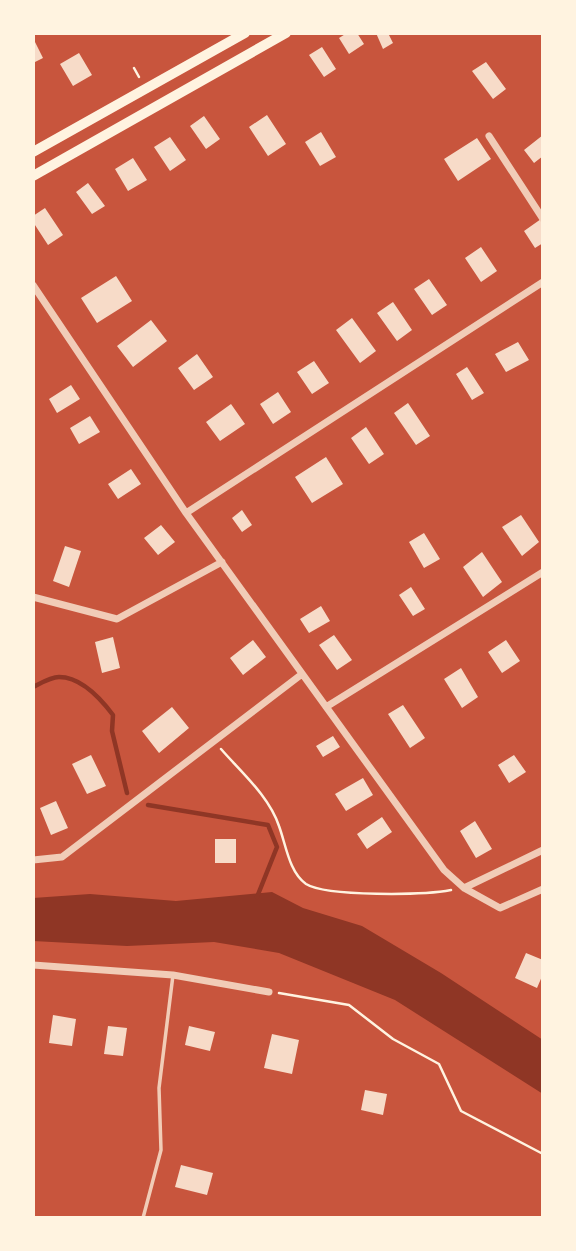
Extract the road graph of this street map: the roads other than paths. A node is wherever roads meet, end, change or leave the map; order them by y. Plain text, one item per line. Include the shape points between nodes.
1 (245, 33) edge
2 (286, 33) edge
3 (489, 136) dead end
4 (33, 152) edge
5 (33, 176) edge
6 (543, 219) edge
7 (543, 282) edge
8 (33, 285) edge
9 (186, 513) junction
10 (222, 562) junction
11 (543, 572) edge
12 (33, 597) edge
13 (302, 674) junction
14 (326, 707) junction
15 (543, 850) edge
16 (33, 860) edge
17 (464, 888) junction
18 (543, 889) edge
19 (33, 965) edge
20 (173, 975) junction
21 (269, 992) road end
22 (144, 1218) edge

1 - 4 main road
2 - 5 main road
3 - 6 street
7 - 9 street
8 - 9 street
9 - 10 street
10 - 12 street via 117,619
10 - 13 street
11 - 14 street
13 - 14 street
13 - 16 street via 62,857
14 - 17 street via 444,870
15 - 17 street
17 - 18 street via 500,908
19 - 20 street
20 - 21 street
20 - 22 lane via 159,1088 161,1150

